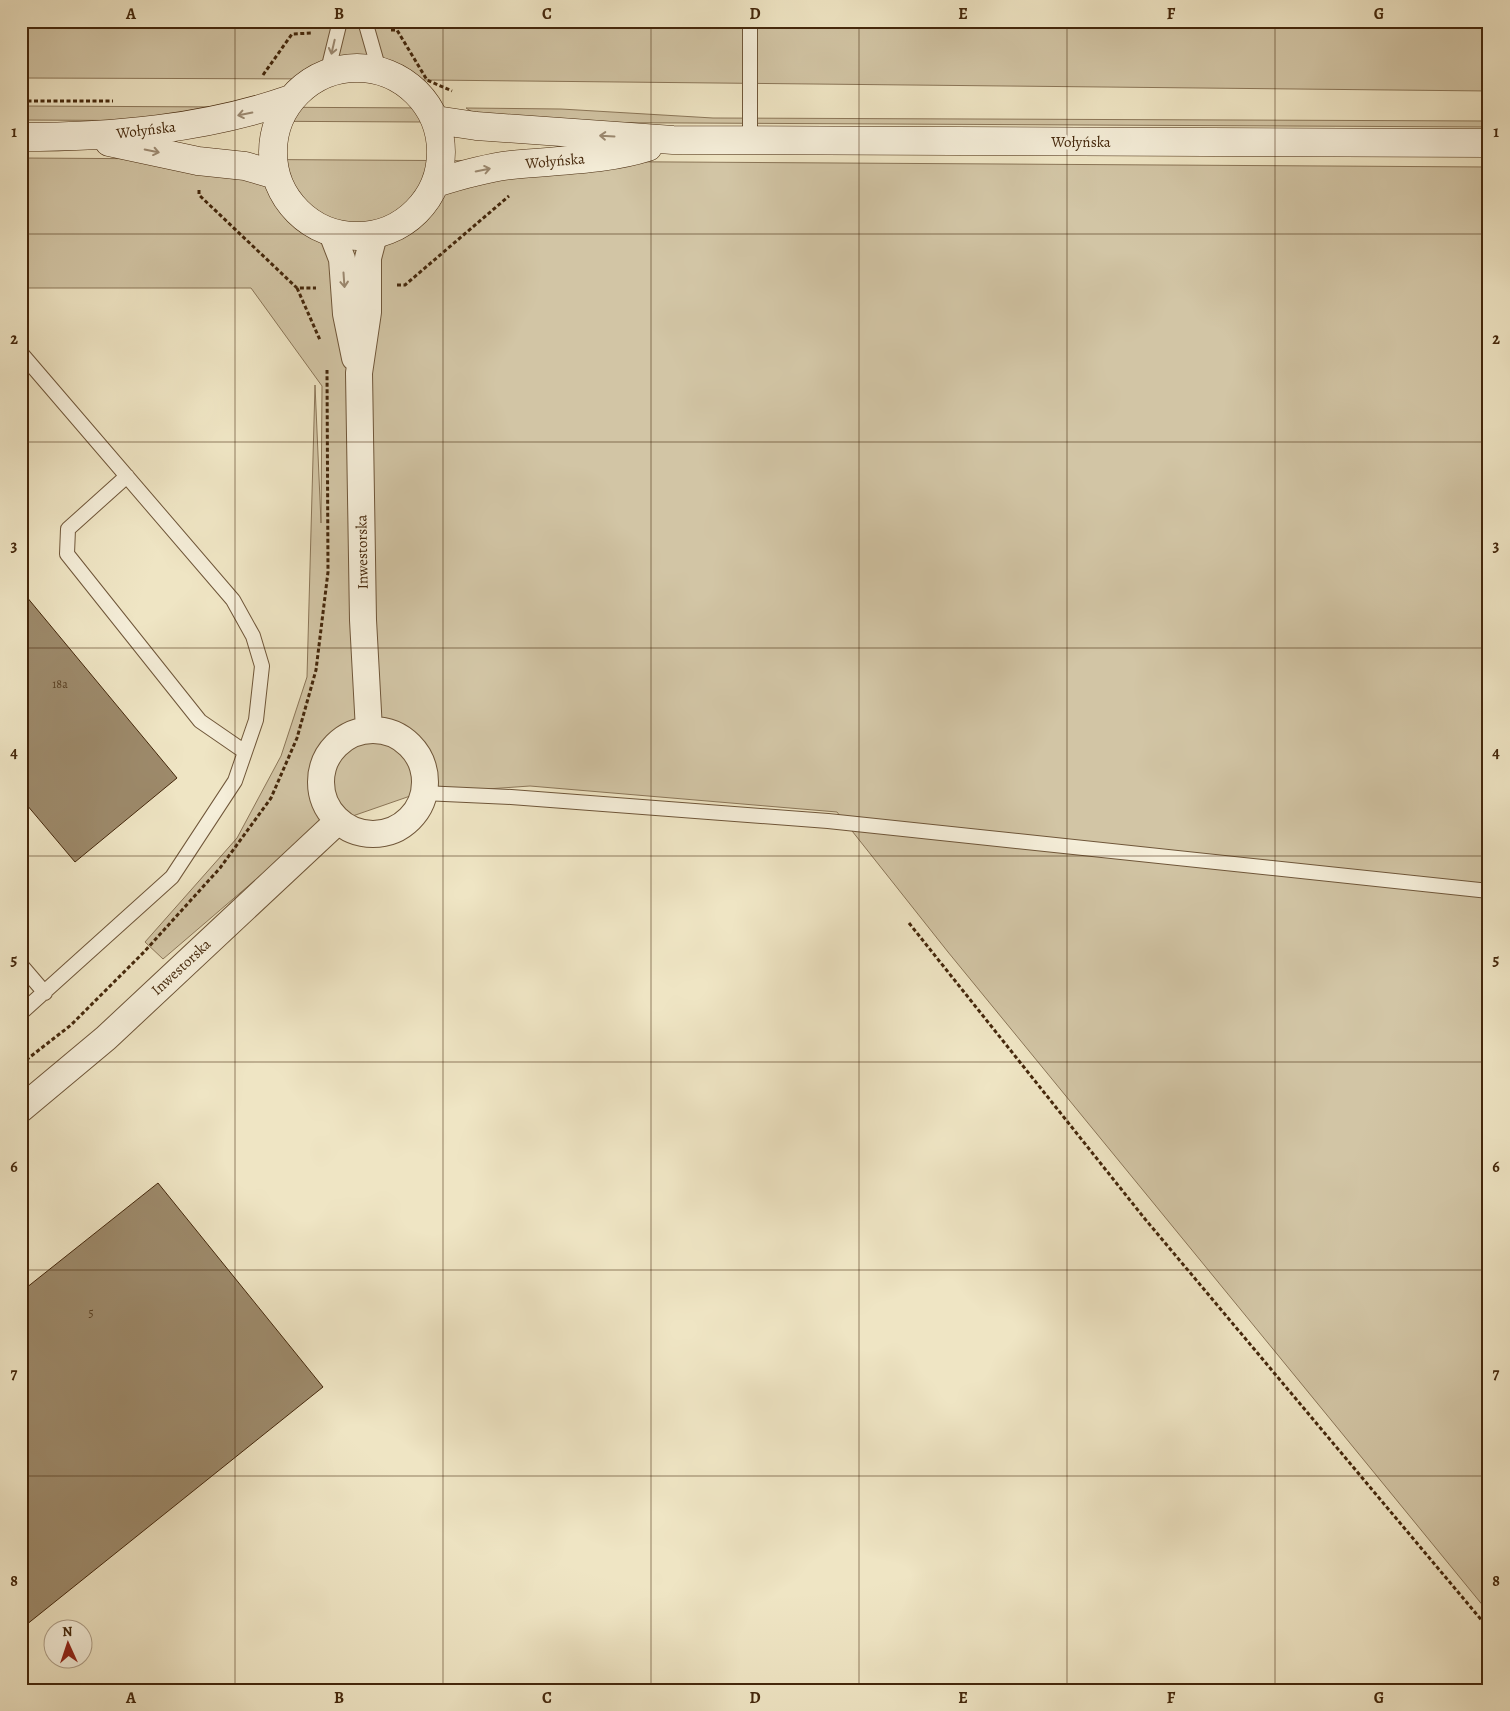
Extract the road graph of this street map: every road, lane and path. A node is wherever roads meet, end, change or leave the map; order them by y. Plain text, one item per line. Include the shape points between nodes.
1 (340, 21) edge
2 (365, 21) edge
3 (750, 21) edge
4 (379, 70) junction
5 (328, 74) junction
6 (291, 100) junction
7 (436, 120) junction
8 (21, 137) edge
9 (88, 137) junction
10 (674, 140) junction
11 (750, 140) junction
12 (1489, 143) edge
13 (276, 174) junction
14 (436, 183) junction
15 (332, 233) junction
16 (374, 235) junction
17 (297, 288) dead end
18 (323, 348) dead end
19 (21, 353) edge
20 (327, 366) dead end
21 (359, 373) junction
22 (127, 476) junction
23 (328, 572) dead end
24 (370, 730) junction
25 (245, 752) junction
26 (423, 793) junction
27 (338, 821) junction
28 (1489, 891) edge
29 (909, 922) dead end
30 (21, 965) edge
31 (45, 993) junction
32 (21, 1013) edge
33 (21, 1109) edge
34 (1489, 1629) edge

1 -> 5 lane
2 - 4 lane
3 - 11 lane
4 - 5 main road via 340,69
4 - 7 main road via 413,88
5 - 6 main road via 305,86
6 -> 9 main road, Wołyńska via 254,112 197,123
6 - 13 main road via 274,135
10 -> 7 main road, Wołyńska via 532,131
7 - 14 main road via 442,151
8 - 9 main road, Wołyńska
9 -> 13 main road, Wołyńska
10 - 11 main road, Wołyńska
14 -> 10 main road, Wołyńska via 509,165 628,153
11 - 12 main road, Wołyńska
13 - 15 main road via 296,211
14 - 16 main road via 412,217
15 - 16 main road
15 -> 21 street, Inwestorska via 342,259 346,314
16 - 21 street, Inwestorska via 368,258 368,312
17 - 18 path
19 - 22 lane
20 - 23 path
21 - 24 street, Inwestorska via 363,620
22 - 25 lane via 233,600 253,636 262,666 256,720
22 - 25 lane via 68,528 67,554 200,721
24 - 26 street via 393,734 412,748 423,770
24 - 27 street via 341,740 324,764 322,794
25 - 31 lane via 235,781 172,877
26 - 27 street via 408,820 381,833 351,829
26 - 28 lane via 511,796 828,821
27 - 33 street, Inwestorska via 106,1038
29 - 34 path via 1145,1219
30 - 31 lane
31 - 32 lane

